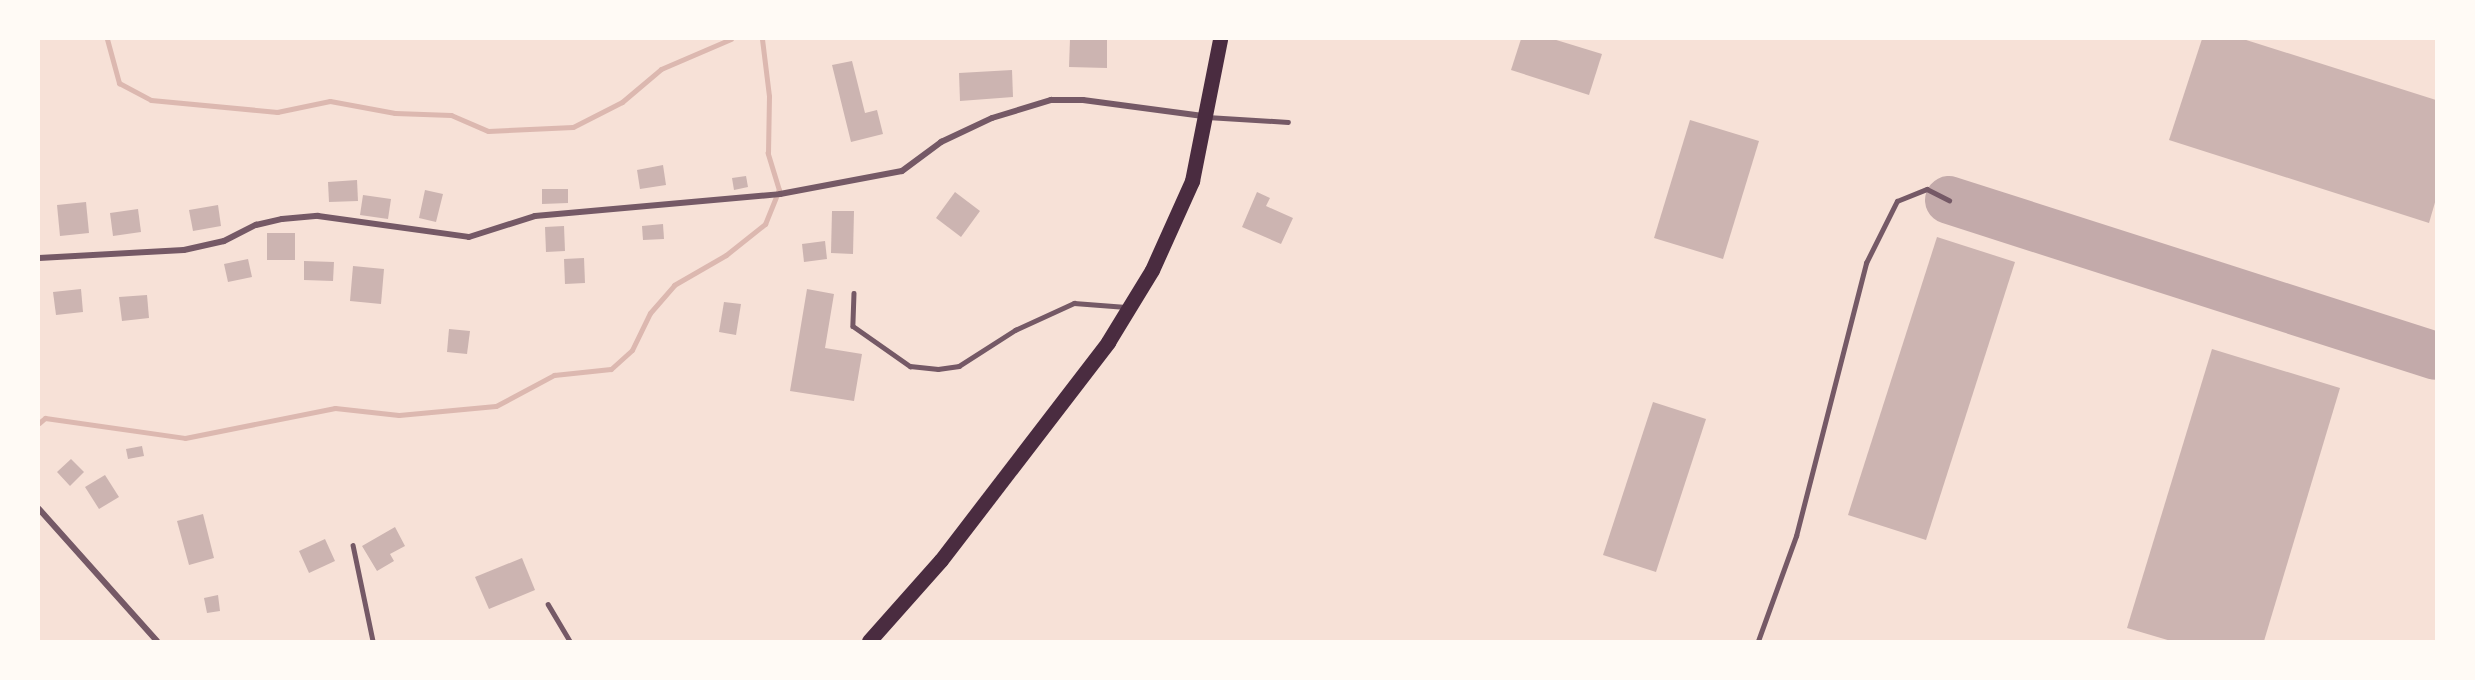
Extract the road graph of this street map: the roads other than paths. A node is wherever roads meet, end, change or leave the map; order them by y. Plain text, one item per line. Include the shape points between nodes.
1 (1220, 39) edge
2 (1207, 117) junction
3 (1288, 122) dead end
4 (1949, 200) dead end
5 (39, 258) edge
6 (854, 293) dead end
7 (1129, 307) junction
8 (39, 509) edge
9 (353, 545) dead end
10 (548, 604) dead end
11 (157, 641) edge
12 (373, 641) edge
13 (570, 641) edge
14 (869, 641) edge
15 (1758, 641) edge

1 - 2 main road
2 - 3 lane
2 - 5 street via 1083,100 1051,100 992,118 941,142 903,171 791,192 535,216 469,237 318,216 282,219 256,225 224,241 184,250
2 - 7 main road via 1192,181 1157,260
4 - 15 lane via 1927,189 1897,201 1866,263 1796,536
6 - 7 lane via 854,326 910,366 938,369 959,366 1015,330 1074,303
7 - 14 main road via 1108,342 941,560
8 - 11 street
9 - 12 lane
10 - 13 lane

